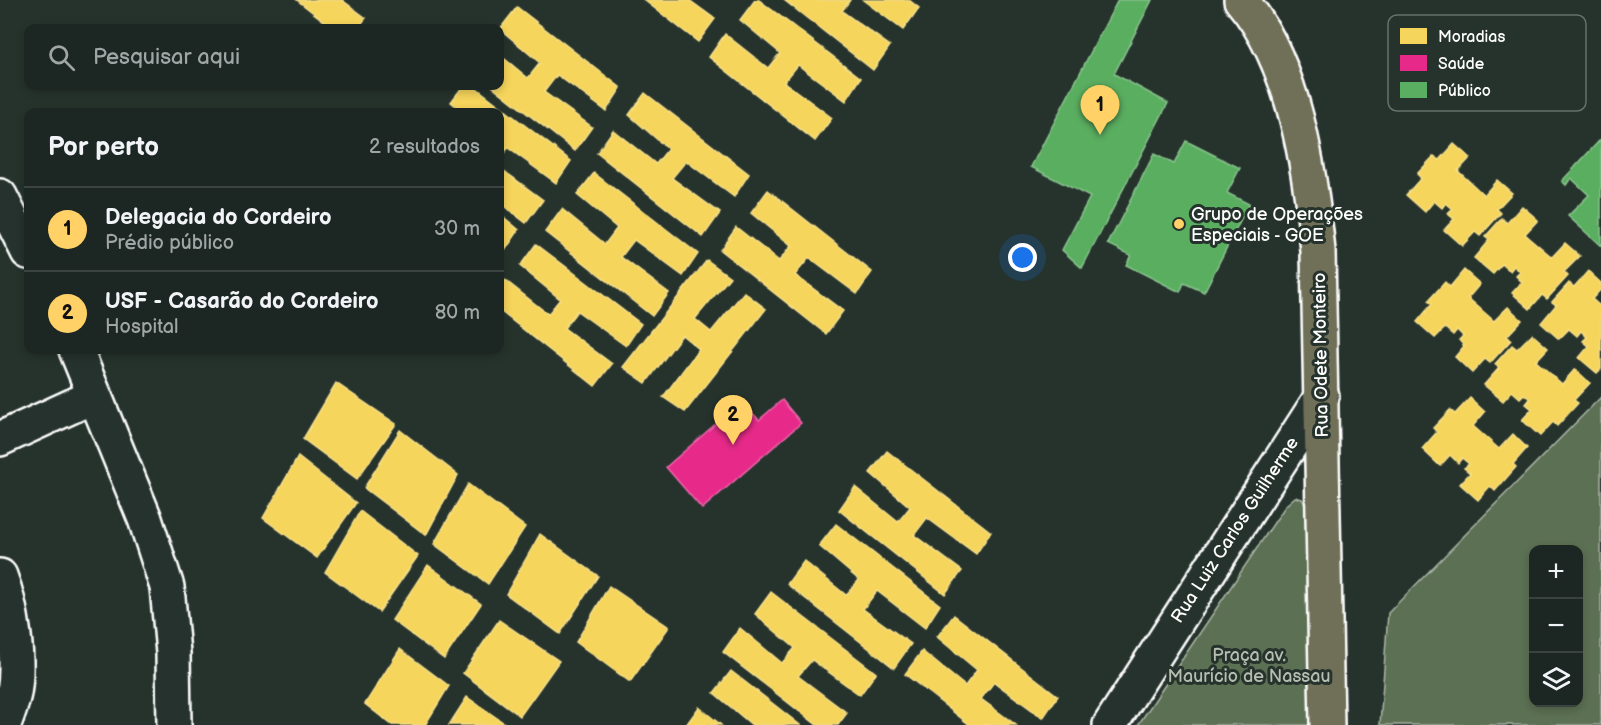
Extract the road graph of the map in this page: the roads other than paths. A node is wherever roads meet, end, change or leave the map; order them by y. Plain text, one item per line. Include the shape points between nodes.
1 (1241, 0) edge
2 (0, 196) edge
3 (24, 244) edge
4 (78, 354) edge
5 (94, 396) junction
6 (1322, 396) junction
7 (0, 439) edge
8 (0, 576) edge
9 (4, 725) edge
10 (174, 725) edge
11 (1110, 725) edge
12 (1327, 725) edge

1 - 6 main road, Rua Odete Monteiro via 1255,16 1270,47 1295,112 1311,179 1318,251
2 - 3 street
4 - 5 street
5 - 7 street
5 - 10 street via 145,519 167,587
6 - 11 street, Rua Luiz Carlos Guilherme
6 - 12 main road, Rua Odete Monteiro
8 - 9 street via 14,650 14,692

